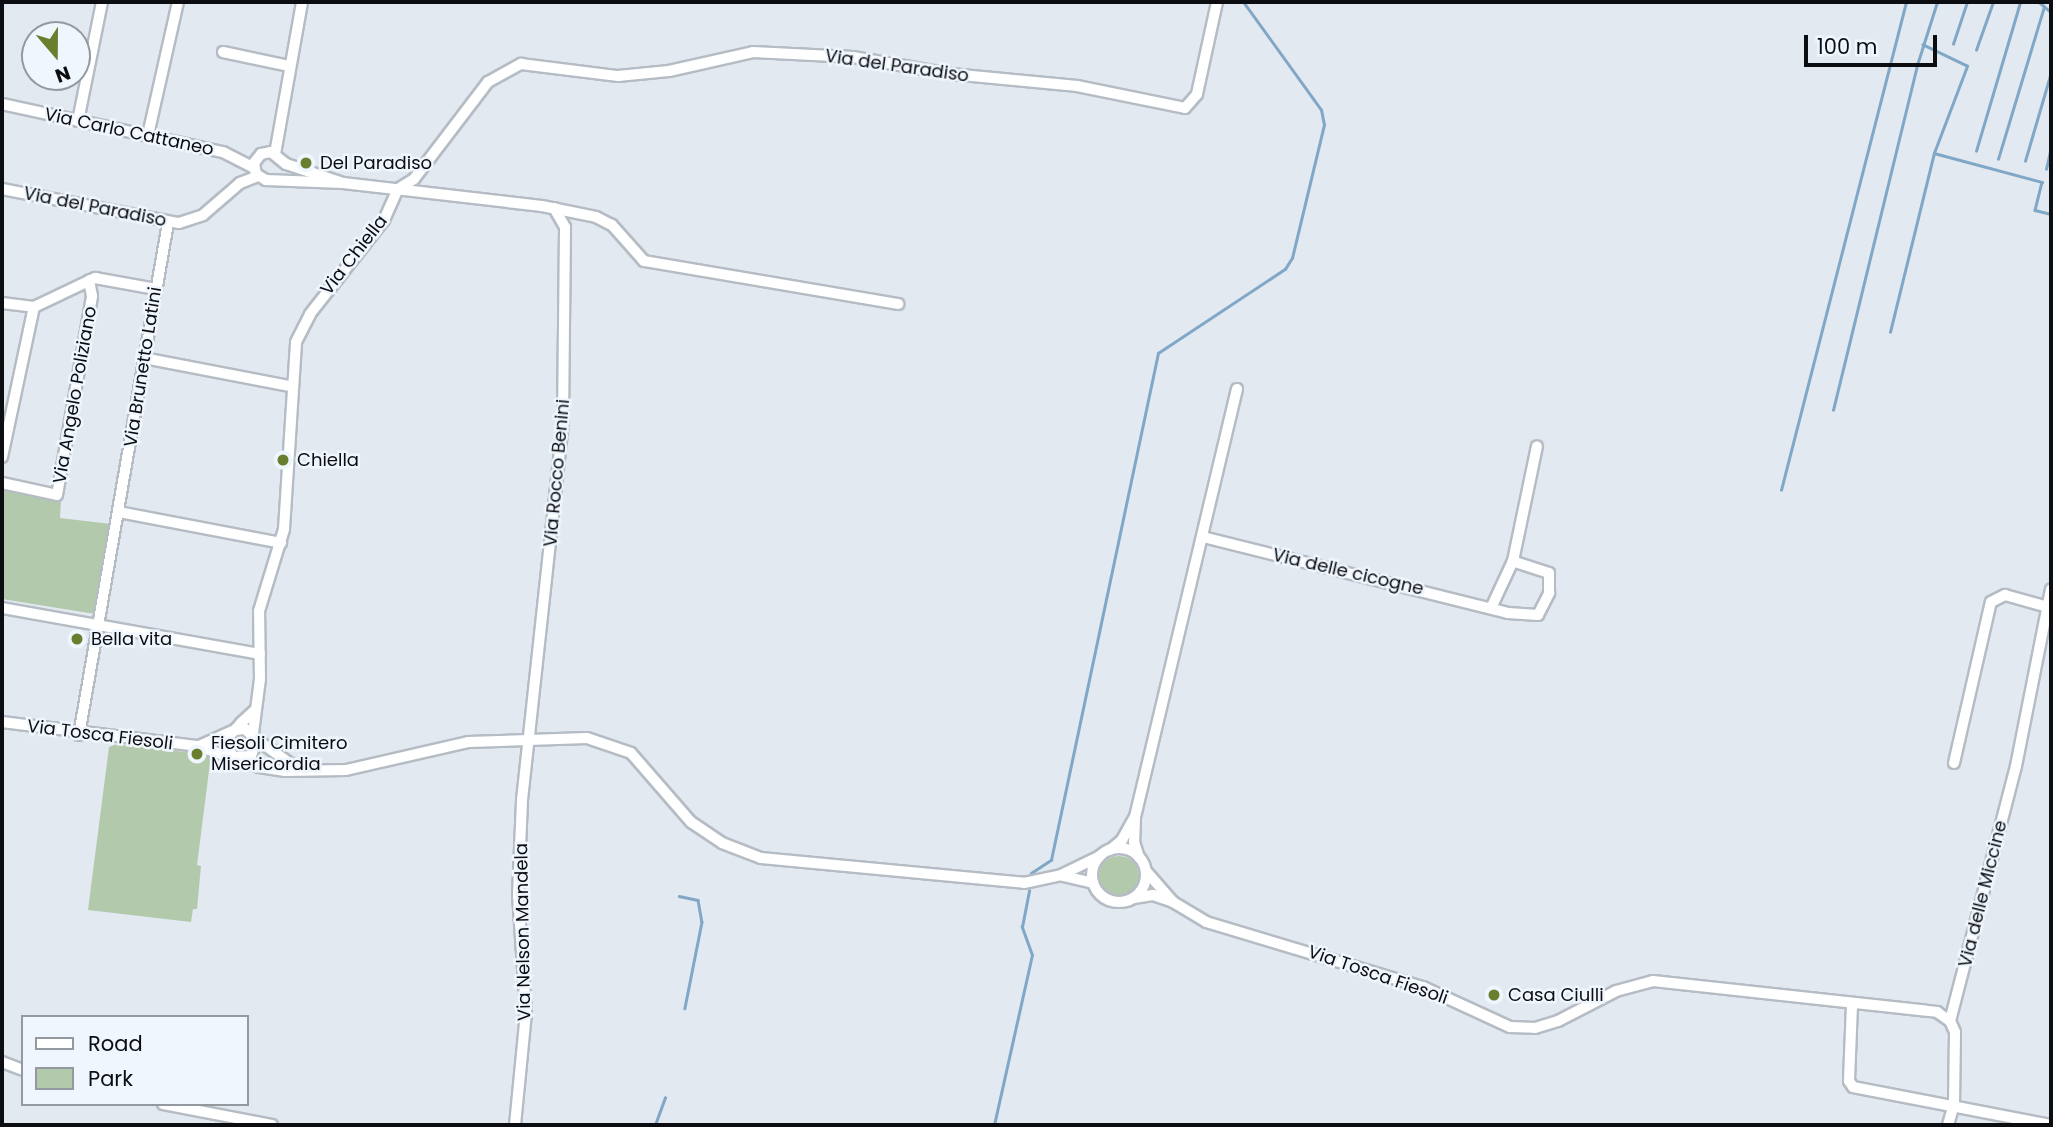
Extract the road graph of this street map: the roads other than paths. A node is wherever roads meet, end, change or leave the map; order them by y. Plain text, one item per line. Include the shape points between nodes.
1 (102, 2) edge
2 (178, 2) edge
3 (303, 2) edge
4 (1217, 2) edge
5 (223, 52) dead end
6 (289, 66) junction
7 (2, 104) edge
8 (78, 121) junction
9 (148, 135) junction
10 (273, 155) junction
11 (256, 171) junction
12 (275, 179) junction
13 (343, 183) junction
14 (2, 189) edge
15 (398, 189) junction
16 (554, 208) junction
17 (168, 223) junction
18 (89, 280) junction
19 (156, 289) junction
20 (2, 303) edge
21 (898, 304) dead end
22 (34, 307) junction
23 (144, 358) junction
24 (290, 386) junction
25 (1237, 389) dead end
26 (1536, 446) dead end
27 (2, 457) edge
28 (2, 483) edge
29 (119, 512) junction
30 (1203, 537) junction
31 (281, 543) junction
32 (1513, 561) junction
33 (2051, 589) edge
34 (1492, 606) junction
35 (2048, 607) junction
36 (2, 608) edge
37 (98, 625) junction
38 (260, 654) junction
39 (255, 710) junction
40 (2, 722) edge
41 (235, 730) junction
42 (79, 735) junction
43 (254, 736) junction
44 (529, 739) junction
45 (199, 746) junction
46 (236, 758) junction
47 (1954, 763) dead end
48 (300, 771) junction
49 (1135, 817) junction
50 (1105, 853) junction
51 (1139, 857) junction
52 (1146, 871) junction
53 (1060, 875) junction
54 (1093, 883) junction
55 (1134, 898) junction
56 (1173, 902) junction
57 (1852, 1005) junction
58 (1950, 1021) junction
59 (2, 1062) edge
60 (21, 1069) edge
61 (1954, 1104) junction
62 (173, 1106) edge
63 (272, 1125) edge
64 (515, 1125) edge
65 (1948, 1125) edge
66 (2050, 1125) edge

1 - 8 street
2 - 9 street
3 - 6 street
4 - 15 street, Via del Paradiso via 1197,94 1185,108 1077,86 775,51 618,76 521,64 488,82 414,178
5 - 6 street
6 - 10 street
7 - 8 street, Via Carlo Cattaneo
8 - 9 street, Via Carlo Cattaneo
9 - 11 street, Via Carlo Cattaneo via 223,152
10 - 11 street, Via del Paradiso
10 - 12 street via 281,169
10 - 13 street
11 - 12 street
11 - 17 street, Via del Paradiso via 203,215
12 - 13 street
13 - 15 street
14 - 17 street, Via del Paradiso
15 - 16 street
15 - 24 street, Via Chiella via 384,220 301,329
16 - 21 street via 612,225 644,261
16 - 44 street, Via Rocco Benini via 565,227 563,421
17 - 19 street, Via Brunetto Latini
18 - 19 street
18 - 22 street via 65,296
18 - 28 street, Via Angelo Poliziano via 92,296 57,495
19 - 23 street, Via Brunetto Latini
20 - 22 street
22 - 27 street
23 - 24 street
23 - 29 street, Via Brunetto Latini
24 - 31 street, Via Chiella
25 - 30 street
26 - 32 street
29 - 31 street
29 - 37 street, Via Brunetto Latini
30 - 34 street, Via delle cicogne
30 - 49 street
31 - 38 street, Via Chiella via 262,596
32 - 34 street
32 - 34 street, Via delle cicogne via 1549,573 1544,609 1529,616
33 - 35 street, Via delle Miccine
35 - 47 street via 2005,595 1992,602
35 - 58 street, Via delle Miccine via 2015,766
36 - 37 street
37 - 38 street
37 - 42 street, Via Brunetto Latini
38 - 39 street, Via Chiella
39 - 41 street
39 - 43 street, Via Chiella
40 - 42 street, Via Tosca Fiesoli
41 - 43 street
41 - 45 street, Via Tosca Fiesoli
41 - 46 street via 227,744
42 - 45 street, Via Tosca Fiesoli
43 - 46 street via 252,755
43 - 48 street
44 - 48 street, Via Tosca Fiesoli via 450,744 346,770
44 - 53 street, Via Tosca Fiesoli via 586,738 622,747 640,761 691,822 722,843 761,858 1024,883
44 - 64 street, Via Nelson Mandela via 518,896 526,1012
45 - 46 street, Via Tosca Fiesoli
46 - 48 street, Via Tosca Fiesoli via 271,770
49 - 50 street via 1122,840
49 - 51 street
50 - 51 street via 1129,850
50 - 53 street, Via Tosca Fiesoli
50 - 54 street via 1093,868
51 - 52 street, Via Tosca Fiesoli
52 - 55 street via 1143,888
52 - 56 street, Via Tosca Fiesoli
53 - 54 street, Via Tosca Fiesoli
54 - 55 street, Via Tosca Fiesoli via 1108,900
55 - 56 street, Via Tosca Fiesoli via 1153,895
56 - 57 street, Via Tosca Fiesoli via 1206,922 1423,987 1510,1027 1535,1028 1558,1021 1616,990 1653,981
57 - 58 street, Via Tosca Fiesoli via 1937,1012
57 - 61 street via 1849,1081 1853,1087
58 - 61 street, Via delle Miccine via 1955,1032
59 - 60 street
61 - 65 street, Via delle Miccine
61 - 66 street
62 - 63 street

